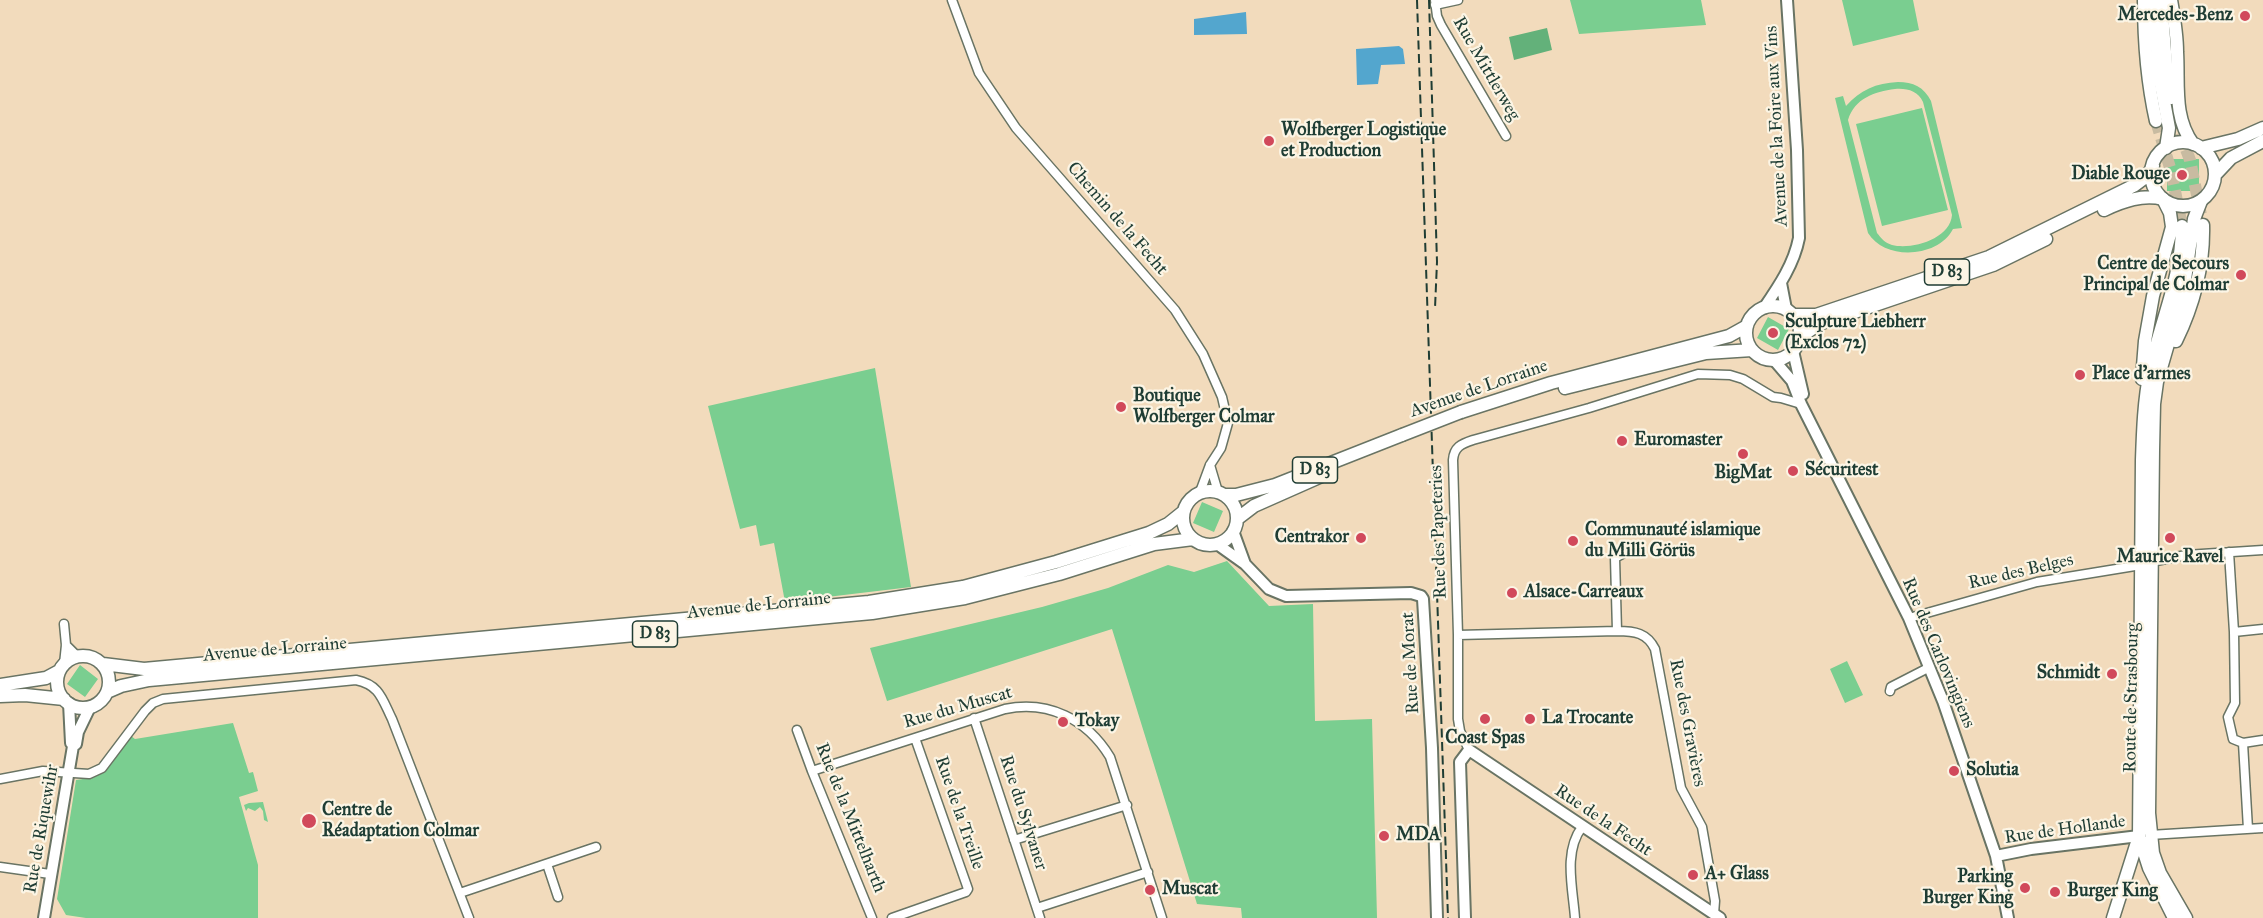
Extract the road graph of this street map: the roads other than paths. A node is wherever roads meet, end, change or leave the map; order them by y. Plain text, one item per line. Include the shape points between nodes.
1 (952, 0) edge
2 (1458, 0) edge
3 (1787, 0) edge
4 (2144, 0) edge
5 (2153, 0) edge
6 (2161, 0) edge
7 (2171, 0) edge
8 (1435, 3) edge
9 (2171, 98) tunnel mouth
10 (2156, 121) tunnel mouth
11 (2263, 128) edge
12 (1506, 136) dead end
13 (2263, 141) edge
14 (2197, 146) junction
15 (2166, 148) junction
16 (2153, 166) junction
17 (2215, 175) junction
18 (2163, 199) junction
19 (2201, 201) junction
20 (2203, 225) tunnel mouth
21 (2182, 226) tunnel mouth
22 (1781, 283) junction
23 (1764, 308) junction
24 (1789, 312) junction
25 (1747, 326) junction
26 (1800, 337) junction
27 (1752, 350) junction
28 (1793, 351) junction
29 (2165, 357) junction
30 (1774, 360) junction
31 (1792, 381) junction
32 (1781, 398) junction
33 (2144, 407) junction
34 (1804, 408) junction
35 (1462, 416) junction
36 (1403, 439) junction
37 (1210, 465) junction
38 (1200, 492) junction
39 (1222, 494) junction
40 (1183, 512) junction
41 (1235, 525) junction
42 (1193, 539) junction
43 (1217, 544) junction
44 (2263, 550) edge
45 (1628, 551) dead end
46 (2229, 552) junction
47 (2146, 563) junction
48 (1245, 564) junction
49 (1909, 618) junction
50 (64, 624) dead end
51 (2263, 629) edge
52 (1617, 631) junction
53 (2234, 632) junction
54 (1458, 635) junction
55 (66, 645) junction
56 (77, 656) junction
57 (103, 664) junction
58 (62, 668) junction
59 (1928, 668) junction
60 (0, 685) edge
61 (1890, 691) dead end
62 (107, 692) junction
63 (0, 696) edge
64 (66, 701) junction
65 (90, 707) junction
66 (974, 718) junction
67 (797, 730) dead end
68 (915, 738) junction
69 (2263, 740) edge
70 (2242, 743) junction
71 (73, 746) junction
72 (1469, 750) junction
73 (812, 771) junction
74 (68, 773) junction
75 (0, 779) edge
76 (1127, 805) junction
77 (1582, 827) junction
78 (2263, 828) edge
79 (2248, 829) junction
80 (2145, 836) junction
81 (1014, 840) junction
82 (596, 847) dead end
83 (1996, 856) junction
84 (547, 864) junction
85 (2131, 866) junction
86 (0, 867) edge
87 (2149, 868) junction
88 (1148, 872) junction
89 (50, 874) junction
90 (460, 893) junction
91 (558, 897) dead end
92 (1037, 908) junction
93 (1717, 916) edge
94 (44, 918) edge
95 (470, 918) edge
96 (872, 918) edge
97 (892, 918) edge
98 (1040, 918) edge
99 (1162, 918) edge
100 (1437, 918) edge
101 (1465, 918) edge
102 (1575, 918) edge
103 (2008, 918) edge
104 (2114, 918) edge
105 (2174, 918) edge
106 (2186, 918) edge

1 - 37 street, Chemin de la Fecht via 979,73 995,99 1175,310 1203,354 1222,397 1228,423 1221,448
2 - 8 street, Rue Mittlerweg
3 - 22 street, Avenue de la Foire aux Vins via 1799,223 1797,250
4 - 10 main road via 2150,93
5 - 15 main road via 2159,74 2169,128
6 - 9 main road
7 - 14 main road via 2179,110 2182,126
8 - 12 street, Rue Mittlerweg via 1441,26
11 - 14 main road via 2238,139
13 - 17 main road via 2231,158
14 - 15 main road via 2176,143
14 - 17 main road via 2212,162
15 - 16 main road
16 - 18 main road via 2154,186
16 - 24 main road, D 83 via 2135,185 1989,257 1816,315
17 - 19 main road via 2209,193
18 - 19 main road via 2183,206
18 - 26 main road, D 83 via 2140,198 2116,204 1993,265 1819,324
18 - 33 main road, Route de Strasbourg via 2172,227 2149,318 2142,387
19 - 29 main road, Route de Strasbourg
20 - 29 main road, Route de Strasbourg via 2204,250 2191,306
21 - 33 main road, Route de Strasbourg via 2179,271 2150,370
22 - 23 street, Avenue de la Foire aux Vins
22 - 24 street
23 - 24 main road via 1772,306
23 - 25 main road
24 - 26 main road via 1800,329
25 - 27 main road
25 - 35 main road, Avenue de Lorraine / D 83 via 1729,336 1551,383
26 - 28 main road
27 - 30 main road
27 - 35 main road, Avenue de Lorraine / D 83 via 1686,358
28 - 30 main road
28 - 34 street, Rue des Carlovingiens
29 - 47 main road, Route de Strasbourg via 2154,404
30 - 31 street, Rue des Carlovingiens
31 - 32 street
31 - 34 street, Rue des Carlovingiens
32 - 34 street, Rue des Papeteries
32 - 54 street, Rue des Papeteries via 1773,398 1736,377 1698,374 1462,443 1453,460
33 - 47 main road, Route de Strasbourg
34 - 49 street, Rue des Carlovingiens
35 - 36 main road, Avenue de Lorraine / D 83
36 - 39 main road, Avenue de Lorraine / D 83 via 1275,485 1236,495
36 - 41 main road, Avenue de Lorraine / D 83 via 1254,506
37 - 38 street, Chemin de la Fecht
37 - 39 street
38 - 39 main road
38 - 40 main road
39 - 41 main road via 1236,510
40 - 42 main road via 1184,527
40 - 57 main road, Avenue de Lorraine / D 83 via 1149,533 1056,562 963,587 869,602 144,669
41 - 43 main road via 1229,537
41 - 48 street, Rue de Morat
42 - 43 main road
42 - 62 main road, Avenue de Lorraine / D 83 via 1154,544 965,598 883,611 149,680
43 - 48 street, Rue de Morat
44 - 46 street, Rue des Belges
45 - 52 street via 1615,558
46 - 47 street, Rue des Belges
46 - 53 street
47 - 49 street, Rue des Belges via 2037,582
47 - 80 main road, Route de Strasbourg
48 - 100 street, Rue de Morat via 1269,589 1286,596 1411,593 1423,599
49 - 59 street, Rue des Carlovingiens
50 - 55 street
51 - 53 street
52 - 54 street, Rue des Gravières
52 - 93 street, Rue des Gravières via 1643,635 1655,650 1681,788 1702,827
53 - 70 street via 2235,703 2228,717 2233,739
54 - 72 street, Rue des Papeteries via 1458,719
55 - 56 street
55 - 58 street
56 - 57 main road, Avenue de Lorraine via 91,657
56 - 58 main road
57 - 62 main road via 109,677
58 - 60 main road via 46,678
58 - 64 main road via 57,683
59 - 61 street
59 - 83 street, Rue des Carlovingiens
62 - 65 main road, Avenue de Lorraine
63 - 64 main road
64 - 65 main road
64 - 71 street, Rue de Riquewihr
65 - 71 street, Rue de Riquewihr
66 - 68 street, Rue du Muscat
66 - 76 street, Rue du Muscat via 1028,706 1060,712 1077,721 1101,742 1110,757
66 - 81 street, Rue du Sylvaner
67 - 73 street, Rue de la Mittelharth
68 - 73 street, Rue du Muscat
68 - 97 street, Rue de la Treille via 968,889
69 - 70 street
70 - 79 street
71 - 74 street, Rue de Riquewihr
72 - 77 street, Rue de la Fecht
72 - 101 street via 1462,757 1460,768
73 - 96 street, Rue de la Mittelharth
74 - 75 street via 43,771
74 - 89 street, Rue de Riquewihr
74 - 90 street via 89,774 102,768 145,711 163,699 366,682 377,689 392,720
76 - 81 street
76 - 88 street, Rue du Muscat
77 - 93 street, Rue de la Fecht
77 - 102 street via 1571,851
78 - 79 street
79 - 80 street
80 - 83 street, Rue de Hollande
80 - 85 main road
80 - 87 main road
80 - 106 main road via 2160,873
81 - 92 street, Rue du Sylvaner
82 - 84 street
83 - 103 street, Rue des Carlovingiens
84 - 90 street
84 - 91 street
85 - 87 main road
85 - 104 main road
86 - 89 street
87 - 105 main road
88 - 92 street
88 - 99 street, Rue du Muscat
89 - 94 street, Rue de Riquewihr
90 - 95 street
92 - 98 street, Rue du Sylvaner

